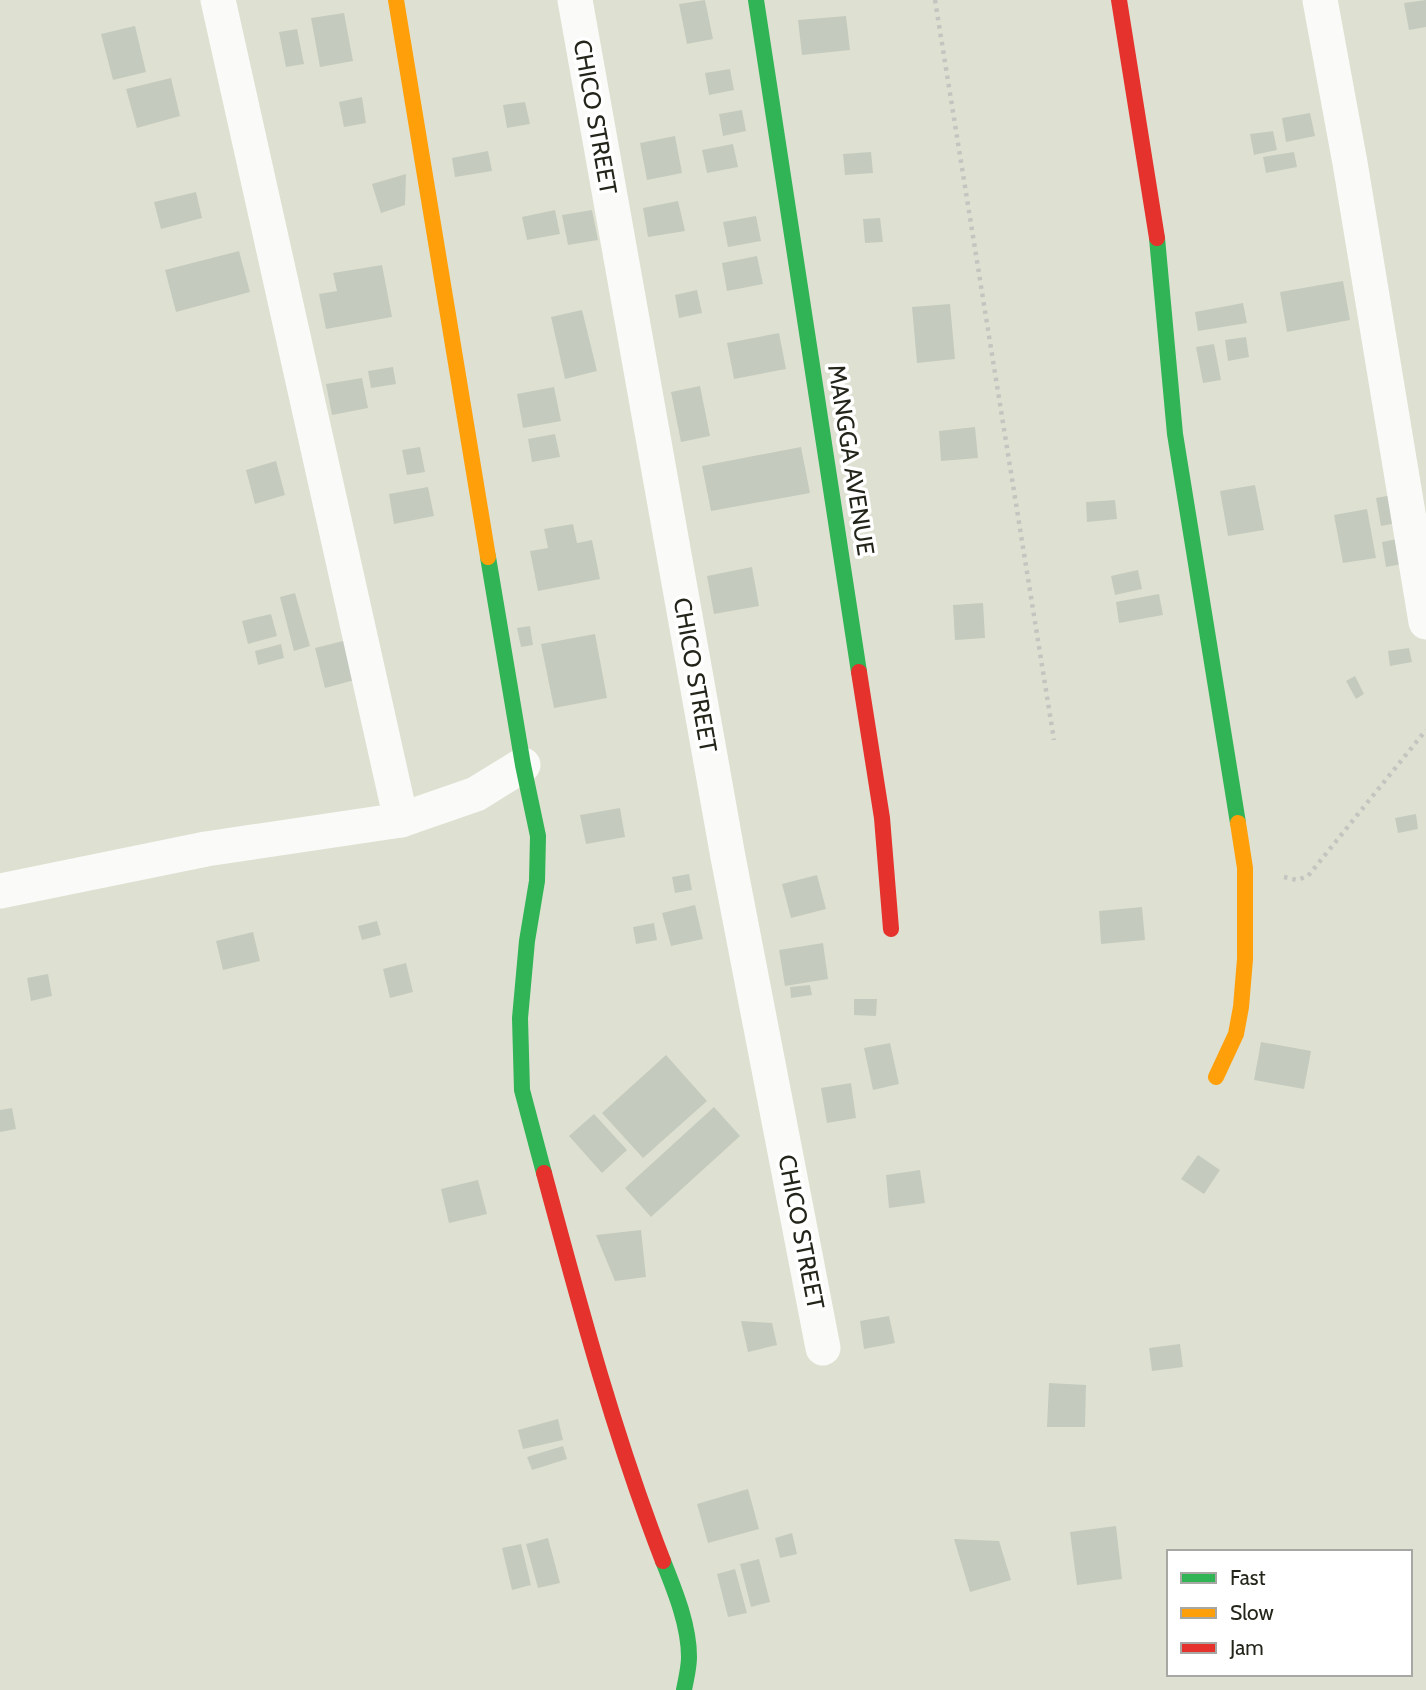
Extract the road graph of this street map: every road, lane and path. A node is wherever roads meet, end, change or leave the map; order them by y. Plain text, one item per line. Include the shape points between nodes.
1 (218, 0) edge
2 (396, 0) edge
3 (575, 0) edge
4 (756, 0) edge
5 (935, 0) edge
6 (1119, 0) edge
7 (1320, 0) edge
8 (1426, 622) edge
9 (1426, 730) edge
10 (1054, 740) dead end
11 (523, 765) junction
12 (401, 820) junction
13 (1245, 868) junction
14 (0, 891) edge
15 (891, 929) dead end
16 (1216, 1077) dead end
17 (823, 1348) dead end
18 (690, 1680) edge

1 - 12 street
2 - 11 street
3 - 17 street, CHICO STREET via 728,857
4 - 15 street, MANGGA AVENUE via 882,818
5 - 10 path
6 - 13 street via 1155,222 1175,434
7 - 8 street
9 - 13 path via 1308,876 1297,880
11 - 12 street via 476,794
11 - 18 street via 538,836 520,1018 522,1090 584,1321 674,1589 688,1642
12 - 14 street via 206,849
13 - 16 street via 1241,1007 1236,1034

